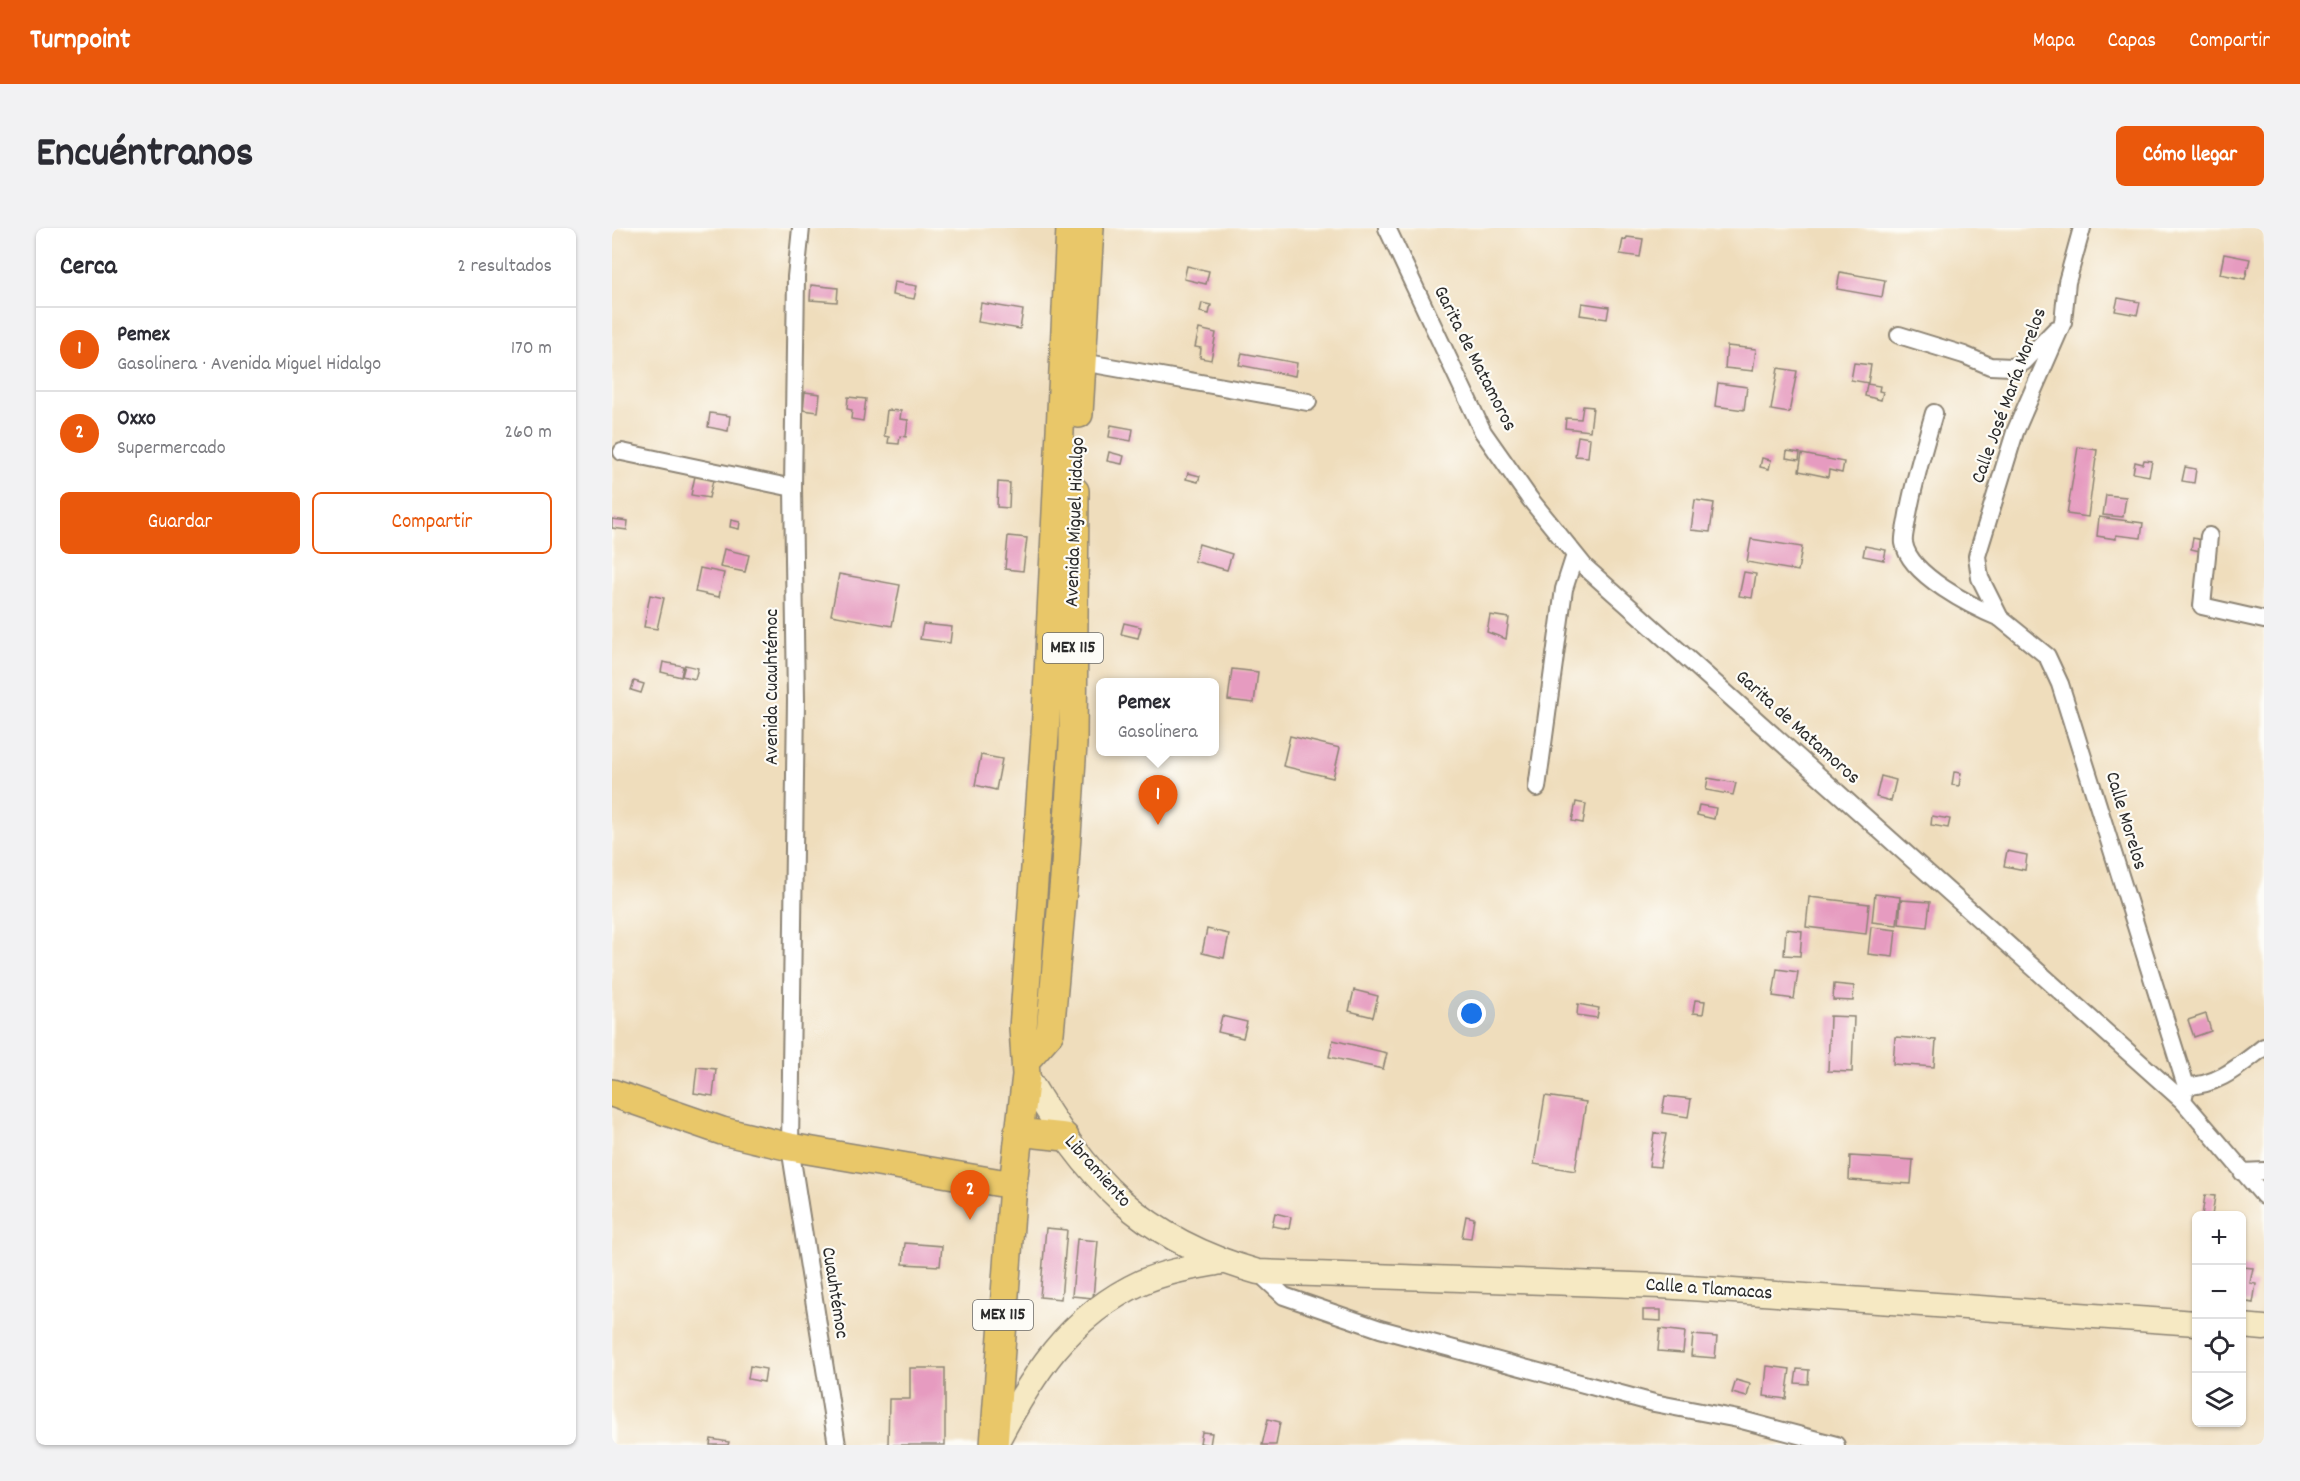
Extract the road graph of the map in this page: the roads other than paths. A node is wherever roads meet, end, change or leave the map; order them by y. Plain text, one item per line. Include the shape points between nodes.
1 (801, 228) edge
2 (1070, 228) edge
3 (1090, 228) edge
4 (1387, 228) edge
5 (2080, 229) edge
6 (1075, 320) junction
7 (2063, 322) junction
8 (1899, 335) dead end
9 (1082, 362) junction
10 (1308, 402) dead end
11 (1934, 412) dead end
12 (622, 452) dead end
13 (793, 488) junction
14 (1065, 507) junction
15 (2209, 536) dead end
16 (1575, 555) junction
17 (1980, 578) joint
18 (1996, 611) junction
19 (2264, 620) edge
20 (1537, 788) dead end
21 (2264, 1047) edge
22 (1027, 1067) junction
23 (612, 1093) edge
24 (2184, 1093) junction
25 (1018, 1132) junction
26 (1065, 1137) junction
27 (790, 1147) junction
28 (2264, 1171) edge
29 (2242, 1172) junction
30 (1013, 1185) junction
31 (2264, 1196) edge
32 (1222, 1262) junction
33 (1258, 1272) junction
34 (2192, 1323) edge
35 (2246, 1326) edge
36 (2264, 1328) edge
37 (837, 1445) edge
38 (994, 1445) edge
39 (1836, 1445) edge

1 - 13 street, Avenida Cuauhtémoc via 796,277
2 - 6 main road, Avenida Miguel Hidalgo / MEX 115
3 - 6 main road, Avenida Miguel Hidalgo / MEX 115
4 - 16 street, Garita de Matamoros via 1483,432
5 - 7 street, Calle José María Morelos via 2067,282
6 - 9 main road, Avenida Miguel Hidalgo / MEX 115
6 - 14 main road, Avenida Miguel Hidalgo / MEX 115
7 - 8 street via 2024,362 2012,367 1971,359
7 - 17 street, Calle José María Morelos via 2015,432 1977,556
9 - 10 street
9 - 14 main road, Avenida Miguel Hidalgo / MEX 115
11 - 18 street via 1912,489 1904,543 1912,561 1934,580 1973,607
12 - 13 street
13 - 27 street, Avenida Cuauhtémoc via 796,700
14 - 22 main road, Avenida Miguel Hidalgo / MEX 115 via 1073,744 1065,867 1050,1033
15 - 19 street via 2202,606
16 - 20 street via 1564,589
16 - 24 street, Garita de Matamoros
17 - 18 street, Calle Morelos
18 - 24 street, Calle Morelos via 2047,656 2060,684
21 - 24 street via 2221,1078
22 - 25 main road, MEX 115
22 - 26 main road, Libramiento / MEX 115
23 - 27 main road via 722,1131
24 - 29 street, Garita de Matamoros
25 - 26 main road
25 - 30 main road, MEX 115
26 - 32 main road, Libramiento / MEX 115 via 1100,1182 1135,1214 1158,1231
27 - 30 main road
27 - 37 street, Cuauhtémoc
28 - 29 street
29 - 31 street, Garita de Matamoros
30 - 38 main road, MEX 115
32 - 33 main road, Calle a Tlamacas / MEX 115
32 - 38 main road, MEX 115 via 1170,1272 1142,1283 1091,1315 1039,1368
33 - 34 main road, Calle a Tlamacas / MEX 115 via 1661,1286
33 - 39 street via 1284,1296 1380,1329 1643,1401 1738,1419
35 - 36 main road

